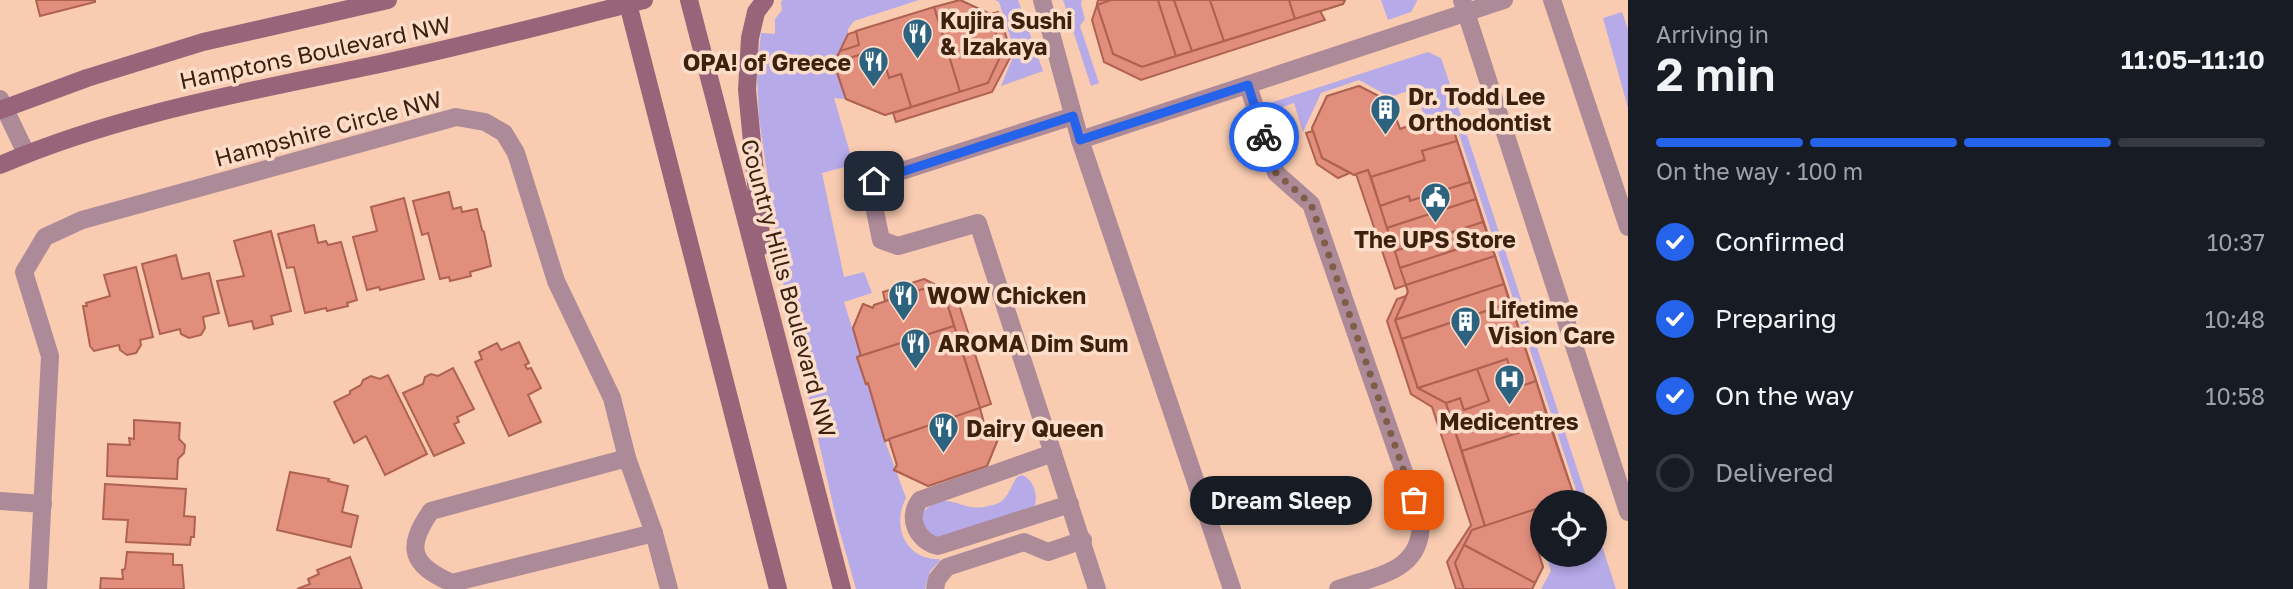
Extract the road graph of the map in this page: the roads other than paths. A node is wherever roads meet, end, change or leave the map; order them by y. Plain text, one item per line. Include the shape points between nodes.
1 (388, 0) edge
2 (689, 0) edge
3 (765, 0) edge
4 (1042, 0) edge
5 (1504, 0) edge
6 (1552, 0) edge
7 (633, 1) edge
8 (1464, 6) edge
9 (1248, 85) junction
10 (1, 106) edge
11 (1073, 116) junction
12 (1080, 140) junction
13 (26, 153) junction
14 (0, 165) edge
15 (1628, 227) edge
16 (767, 302) junction
17 (1053, 453) junction
18 (627, 458) junction
19 (0, 501) edge
20 (43, 504) junction
21 (1070, 504) junction
22 (1628, 512) edge
23 (654, 533) junction
24 (1083, 540) junction
25 (38, 589) edge
26 (669, 589) edge
27 (778, 589) edge
28 (842, 589) edge
29 (934, 589) edge
30 (1097, 589) edge
31 (1232, 589) edge
32 (1338, 589) edge

1 - 10 main road, Hamptons Boulevard NW via 203,42
2 - 16 main road, Country Hills Boulevard NW
3 - 16 main road via 756,12 750,38 747,90
4 - 11 street
5 - 8 street
6 - 15 street
7 - 13 main road, Hamptons Boulevard NW via 383,63 171,108
7 - 27 main road
8 - 9 street
8 - 22 street
9 - 12 street
9 - 32 street via 1276,173 1311,204 1421,521 1421,537 1408,561
10 - 13 street
11 - 12 street
11 - 17 street via 880,178 870,187 881,240 888,244 898,246 978,223
12 - 31 street
13 - 14 main road, Hamptons Boulevard NW
16 - 28 main road, Country Hills Boulevard NW
17 - 21 street
17 - 21 street via 920,500 914,523 929,544 947,545
18 - 20 street, Hampshire Circle NW via 612,398 556,281 516,153 504,134 485,122 456,117 82,220 45,237 24,272 50,356
18 - 23 street, Hampshire Circle NW
18 - 23 street via 431,511 414,545 419,560 430,574 452,583
19 - 20 street
20 - 25 street, Hampshire Circle NW
21 - 24 street
23 - 26 street, Hampshire Circle NW
24 - 29 street via 1048,552 1024,542 947,567
24 - 30 street

